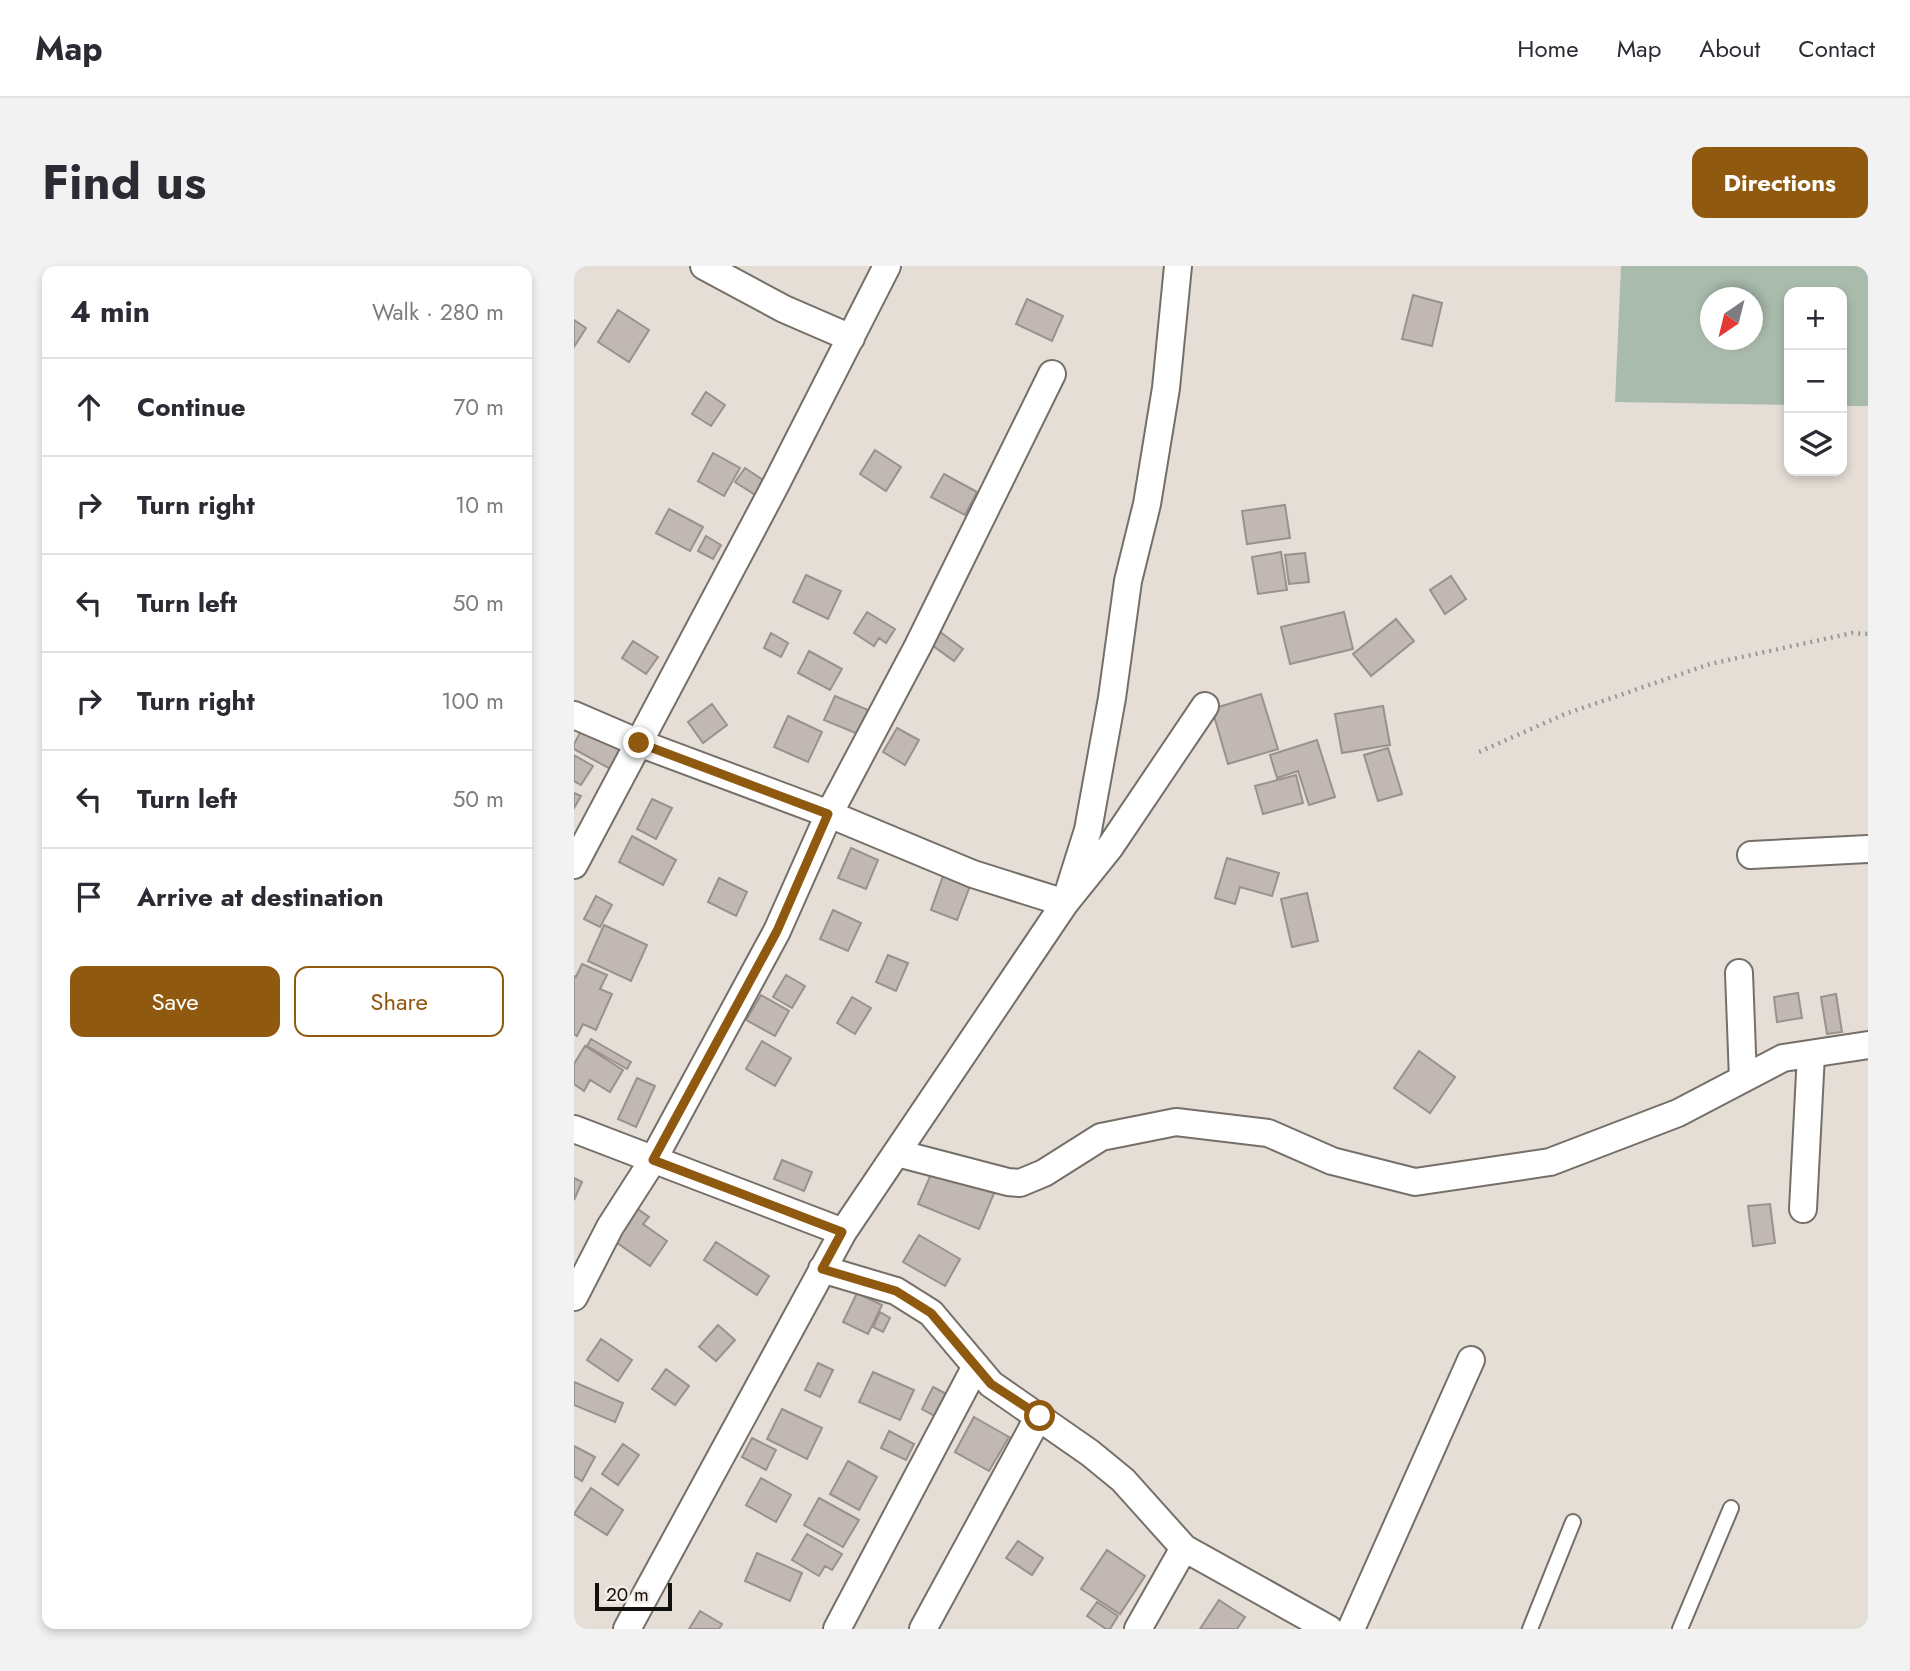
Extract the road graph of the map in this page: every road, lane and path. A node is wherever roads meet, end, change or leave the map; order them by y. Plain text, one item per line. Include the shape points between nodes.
1 (704, 266) edge
2 (887, 266) edge
3 (1178, 266) edge
4 (851, 338) junction
5 (1052, 374) dead end
6 (1868, 635) edge
7 (1205, 706) dead end
8 (574, 715) edge
9 (639, 743) junction
10 (1479, 751) dead end
11 (828, 814) junction
12 (1868, 849) edge
13 (1751, 855) dead end
14 (574, 866) edge
15 (1065, 903) junction
16 (1739, 973) dead end
17 (1868, 1045) edge
18 (1811, 1054) junction
19 (1743, 1079) junction
20 (574, 1129) edge
21 (897, 1153) junction
22 (653, 1160) junction
23 (1803, 1209) dead end
24 (842, 1232) junction
25 (822, 1269) junction
26 (574, 1297) edge
27 (1471, 1360) dead end
28 (975, 1366) junction
29 (1040, 1416) junction
30 (1731, 1508) dead end
31 (1573, 1522) dead end
32 (1184, 1548) junction
33 (627, 1629) edge
34 (837, 1629) edge
35 (923, 1629) edge
36 (1138, 1629) edge
37 (1329, 1629) edge
38 (1351, 1629) edge
39 (1530, 1629) edge
40 (1681, 1629) edge

1 - 4 street
2 - 4 street
3 - 15 street via 1166,388 1147,504 1128,581 1088,830
4 - 9 street
5 - 11 street via 918,646
6 - 10 path via 1852,633 1710,664 1565,714
7 - 15 street via 1110,847
8 - 9 street
9 - 11 street
9 - 14 street
11 - 15 street via 973,874
11 - 22 street via 777,931
12 - 13 street
15 - 21 street
16 - 19 street
17 - 18 street
18 - 19 street via 1783,1058
18 - 23 street
19 - 21 street via 1678,1113 1550,1162 1415,1182 1332,1161 1268,1133 1176,1122 1101,1137 1020,1183
20 - 22 street
21 - 24 street
22 - 24 street
22 - 26 street via 610,1227
24 - 25 street
25 - 28 street via 896,1291 922,1307
25 - 33 street
27 - 38 street
28 - 29 street via 991,1384
28 - 34 street
29 - 32 street via 1123,1480
29 - 35 street
30 - 40 lane
31 - 39 lane
32 - 36 street
32 - 37 street

